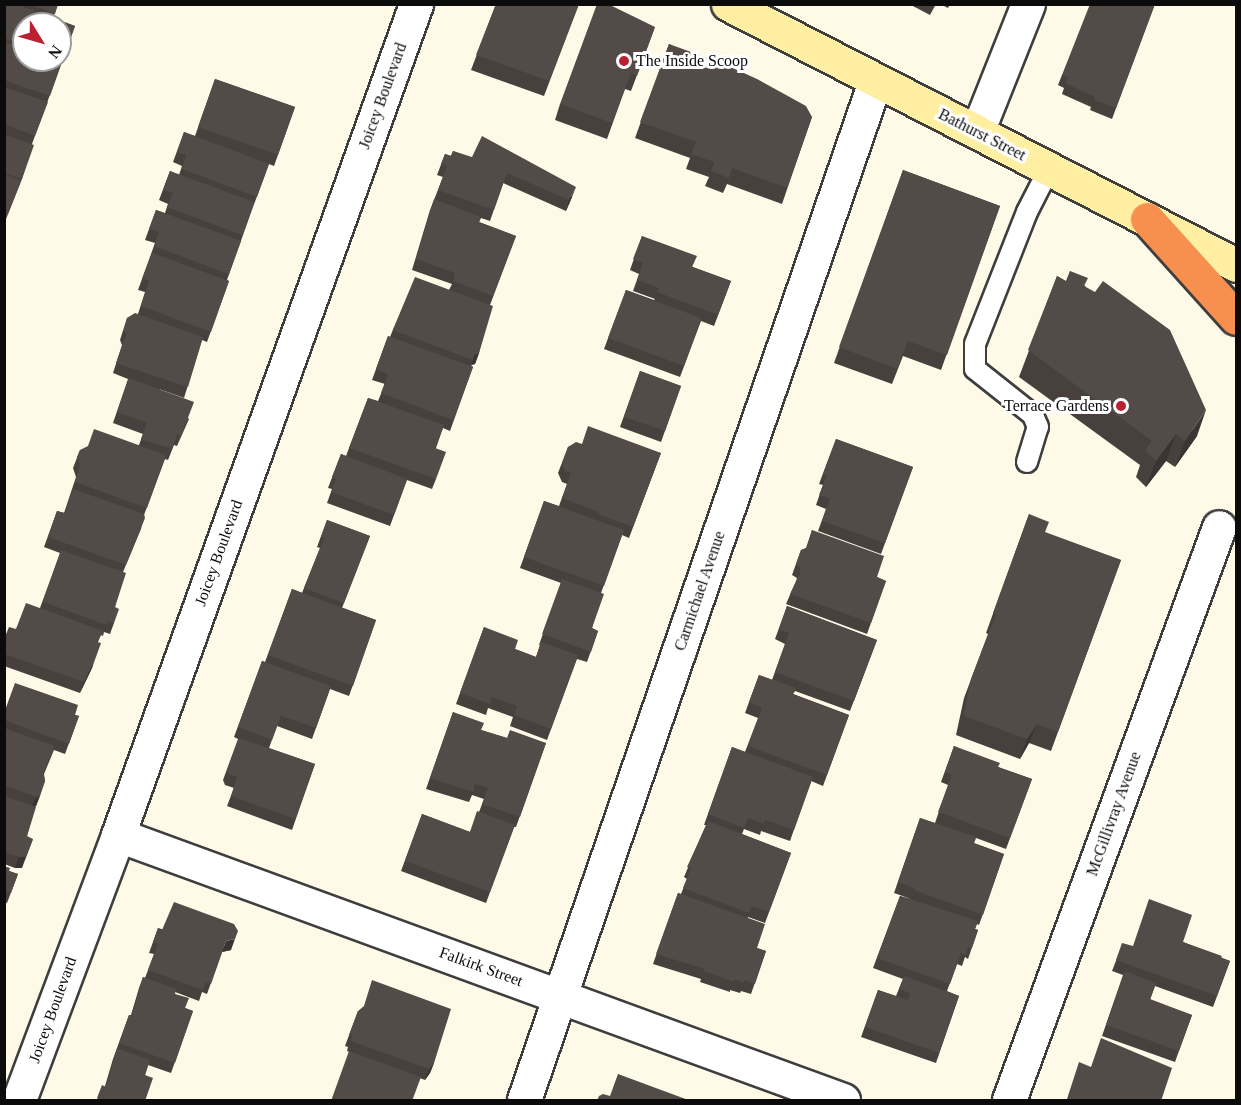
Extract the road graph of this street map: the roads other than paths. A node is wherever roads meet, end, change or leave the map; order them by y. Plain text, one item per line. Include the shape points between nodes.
1 (416, 4) edge
2 (728, 4) edge
3 (1028, 4) edge
4 (875, 81) junction
5 (977, 132) junction
6 (1049, 169) junction
7 (1147, 219) junction
8 (1236, 265) edge
9 (1236, 318) edge
10 (1027, 462) dead end
11 (1219, 527) dead end
12 (118, 835) junction
13 (561, 996) junction
14 (19, 1101) edge
15 (524, 1101) edge
16 (843, 1101) edge
17 (1009, 1101) edge

1 - 12 street, Joicey Boulevard
2 - 4 main road, Bathurst Street
3 - 5 street
4 - 5 main road, Bathurst Street
4 - 13 street, Carmichael Avenue
5 - 6 main road, Bathurst Street
6 - 7 main road, Bathurst Street
6 - 10 lane via 1027,212 975,344 975,369 1033,415 1038,427
7 - 8 main road, Bathurst Street
7 - 9 highway
11 - 17 street, McGillivray Avenue
12 - 13 street, Falkirk Street
12 - 14 street, Joicey Boulevard
13 - 15 street, Carmichael Avenue
13 - 16 street, Falkirk Street

